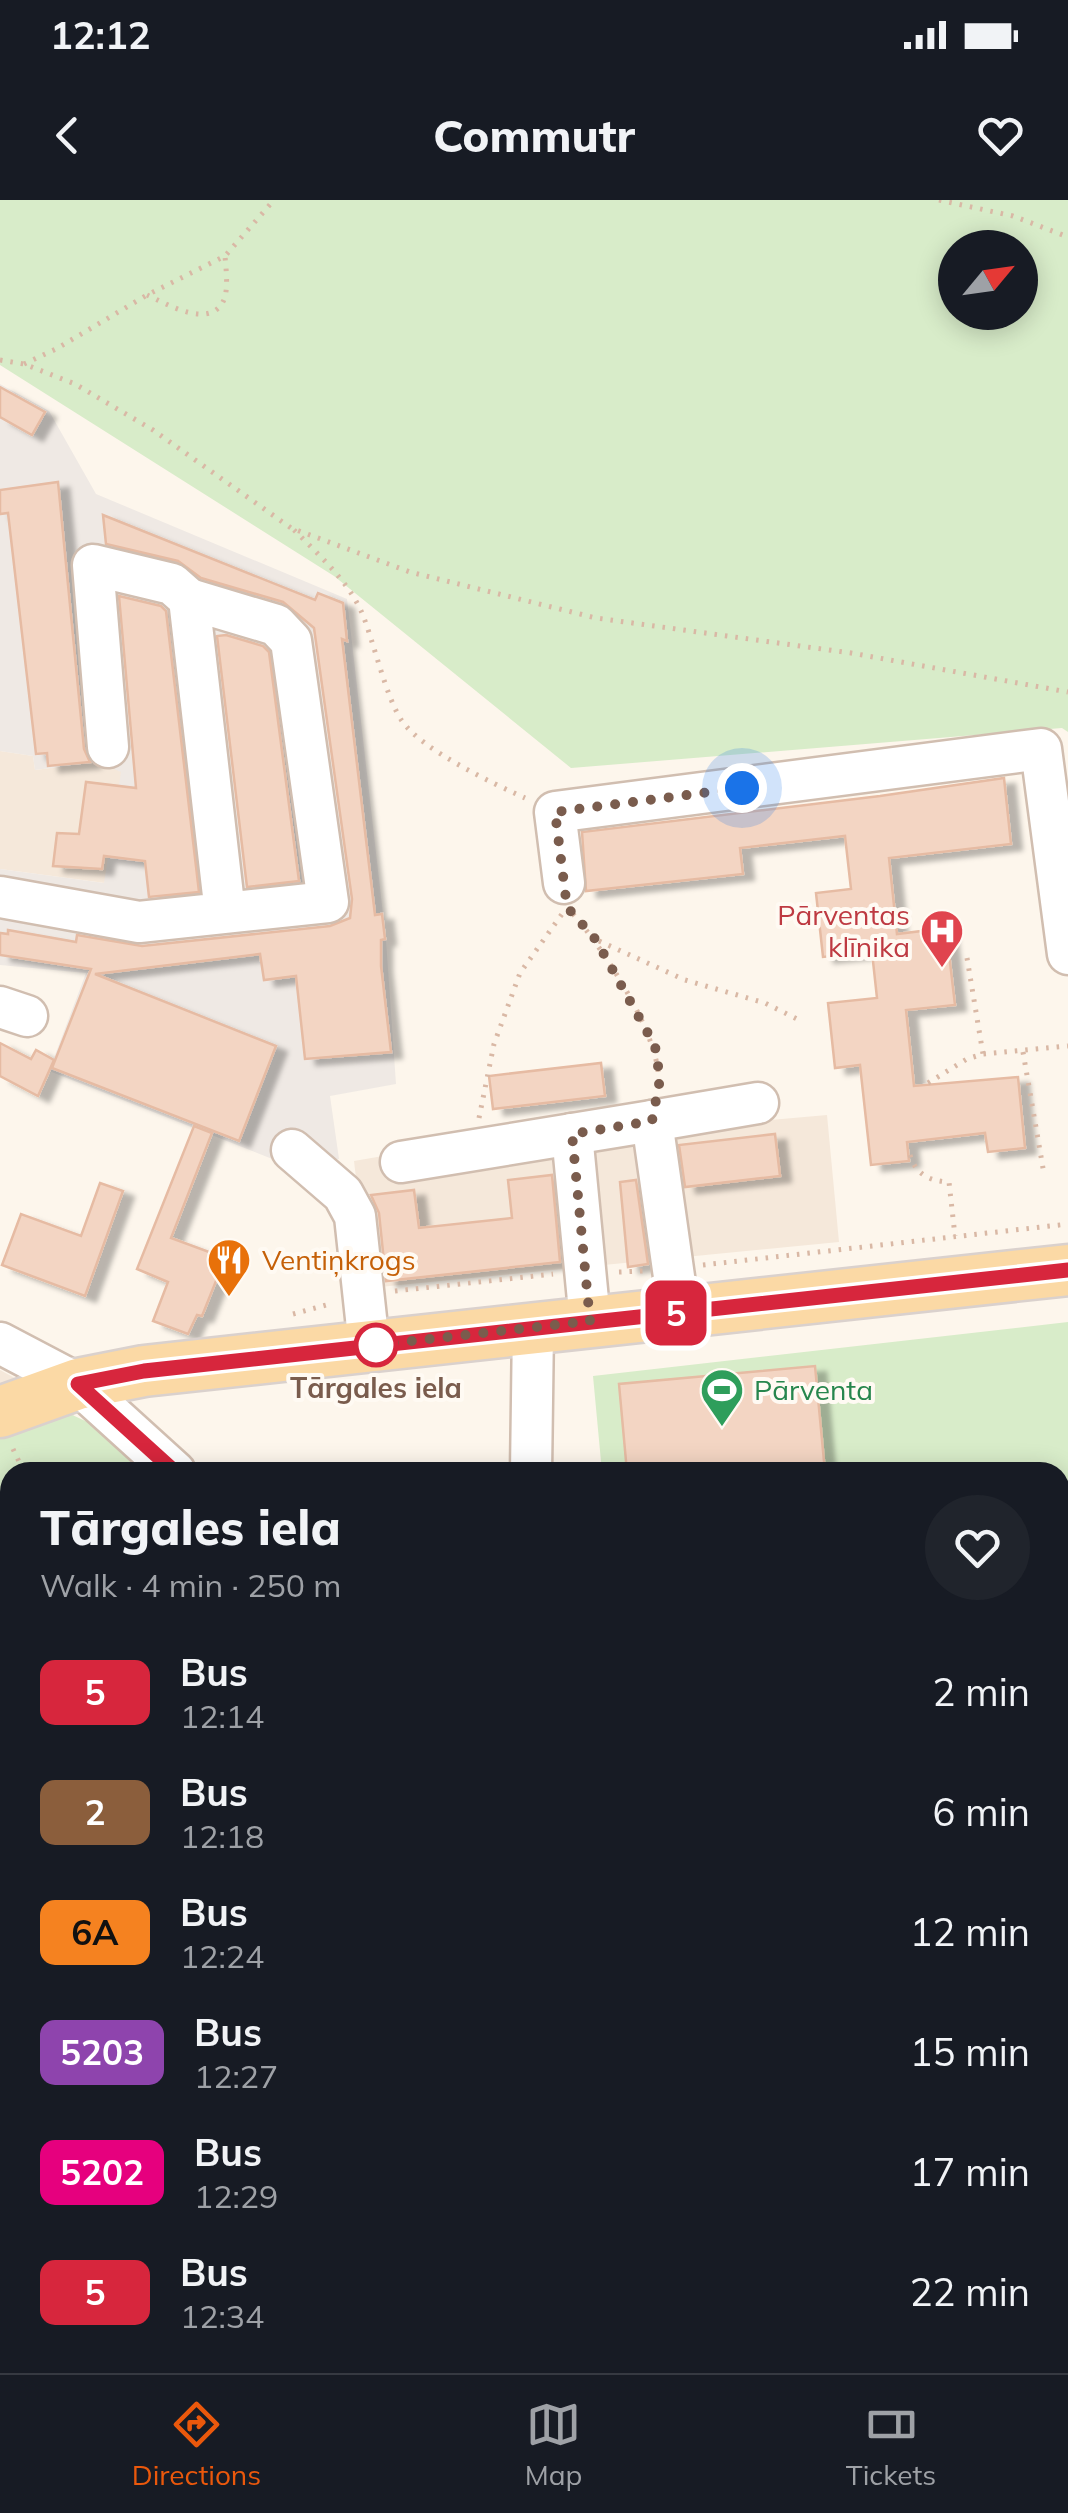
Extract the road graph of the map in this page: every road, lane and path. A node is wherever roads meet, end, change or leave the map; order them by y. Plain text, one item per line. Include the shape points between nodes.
1 (274, 200) edge
2 (939, 200) edge
3 (1068, 237) edge
4 (226, 256) junction
5 (146, 296) junction
6 (0, 360) edge
7 (24, 364) junction
8 (292, 528) junction
9 (188, 599) junction
10 (1068, 692) edge
11 (108, 747) dead end
12 (555, 812) junction
13 (564, 883) dead end
14 (0, 897) edge
15 (225, 913) junction
16 (596, 940) junction
17 (1068, 954) edge
18 (967, 958) dead end
19 (803, 1022) dead end
20 (1068, 1046) edge
21 (1023, 1052) junction
22 (983, 1054) junction
23 (928, 1083) dead end
24 (758, 1103) dead end
25 (652, 1121) junction
26 (572, 1134) junction
27 (476, 1149) junction
28 (292, 1150) dead end
29 (910, 1156) dead end
30 (401, 1162) dead end
31 (1044, 1174) dead end
32 (1068, 1224) edge
33 (955, 1236) junction
34 (585, 1270) junction
35 (1068, 1270) edge
36 (676, 1290) junction
37 (363, 1295) junction
38 (276, 1318) dead end
39 (590, 1321) junction
40 (534, 1327) junction
41 (0, 1343) edge
42 (369, 1346) junction
43 (78, 1384) junction
44 (0, 1412) edge
45 (164, 1462) edge
46 (531, 1462) edge

1 - 4 path
2 - 3 path via 1013,216
4 - 5 path
4 - 5 path via 226,294 214,310 187,313
5 - 7 path
6 - 7 path
7 - 8 path via 75,384 152,430
8 - 10 path via 410,572 596,618
8 - 12 path via 360,609 400,720 485,780
9 - 11 street via 172,584 93,565
9 - 15 street
9 - 15 street via 276,625 291,641 328,902
12 - 13 street
12 - 17 street via 1041,748
14 - 15 street via 138,922
16 - 19 path
16 - 25 path via 655,1046 660,1079
16 - 27 path via 567,907 520,973 494,1044
18 - 22 path
20 - 21 path
21 - 22 path
21 - 31 path
22 - 23 path
24 - 25 street
25 - 26 street
25 - 36 street
26 - 27 street
26 - 34 street
27 - 30 street
28 - 37 street via 344,1194 355,1216
29 - 33 path via 932,1182 949,1182
32 - 33 path
33 - 36 path
34 - 36 path via 626,1273
34 - 37 path
34 - 39 street
35 - 36 main road
36 - 39 main road
37 - 38 path
37 - 42 street
39 - 40 main road
40 - 42 main road
40 - 46 street
41 - 43 street
42 - 43 main road
43 - 44 main road
43 - 45 street

